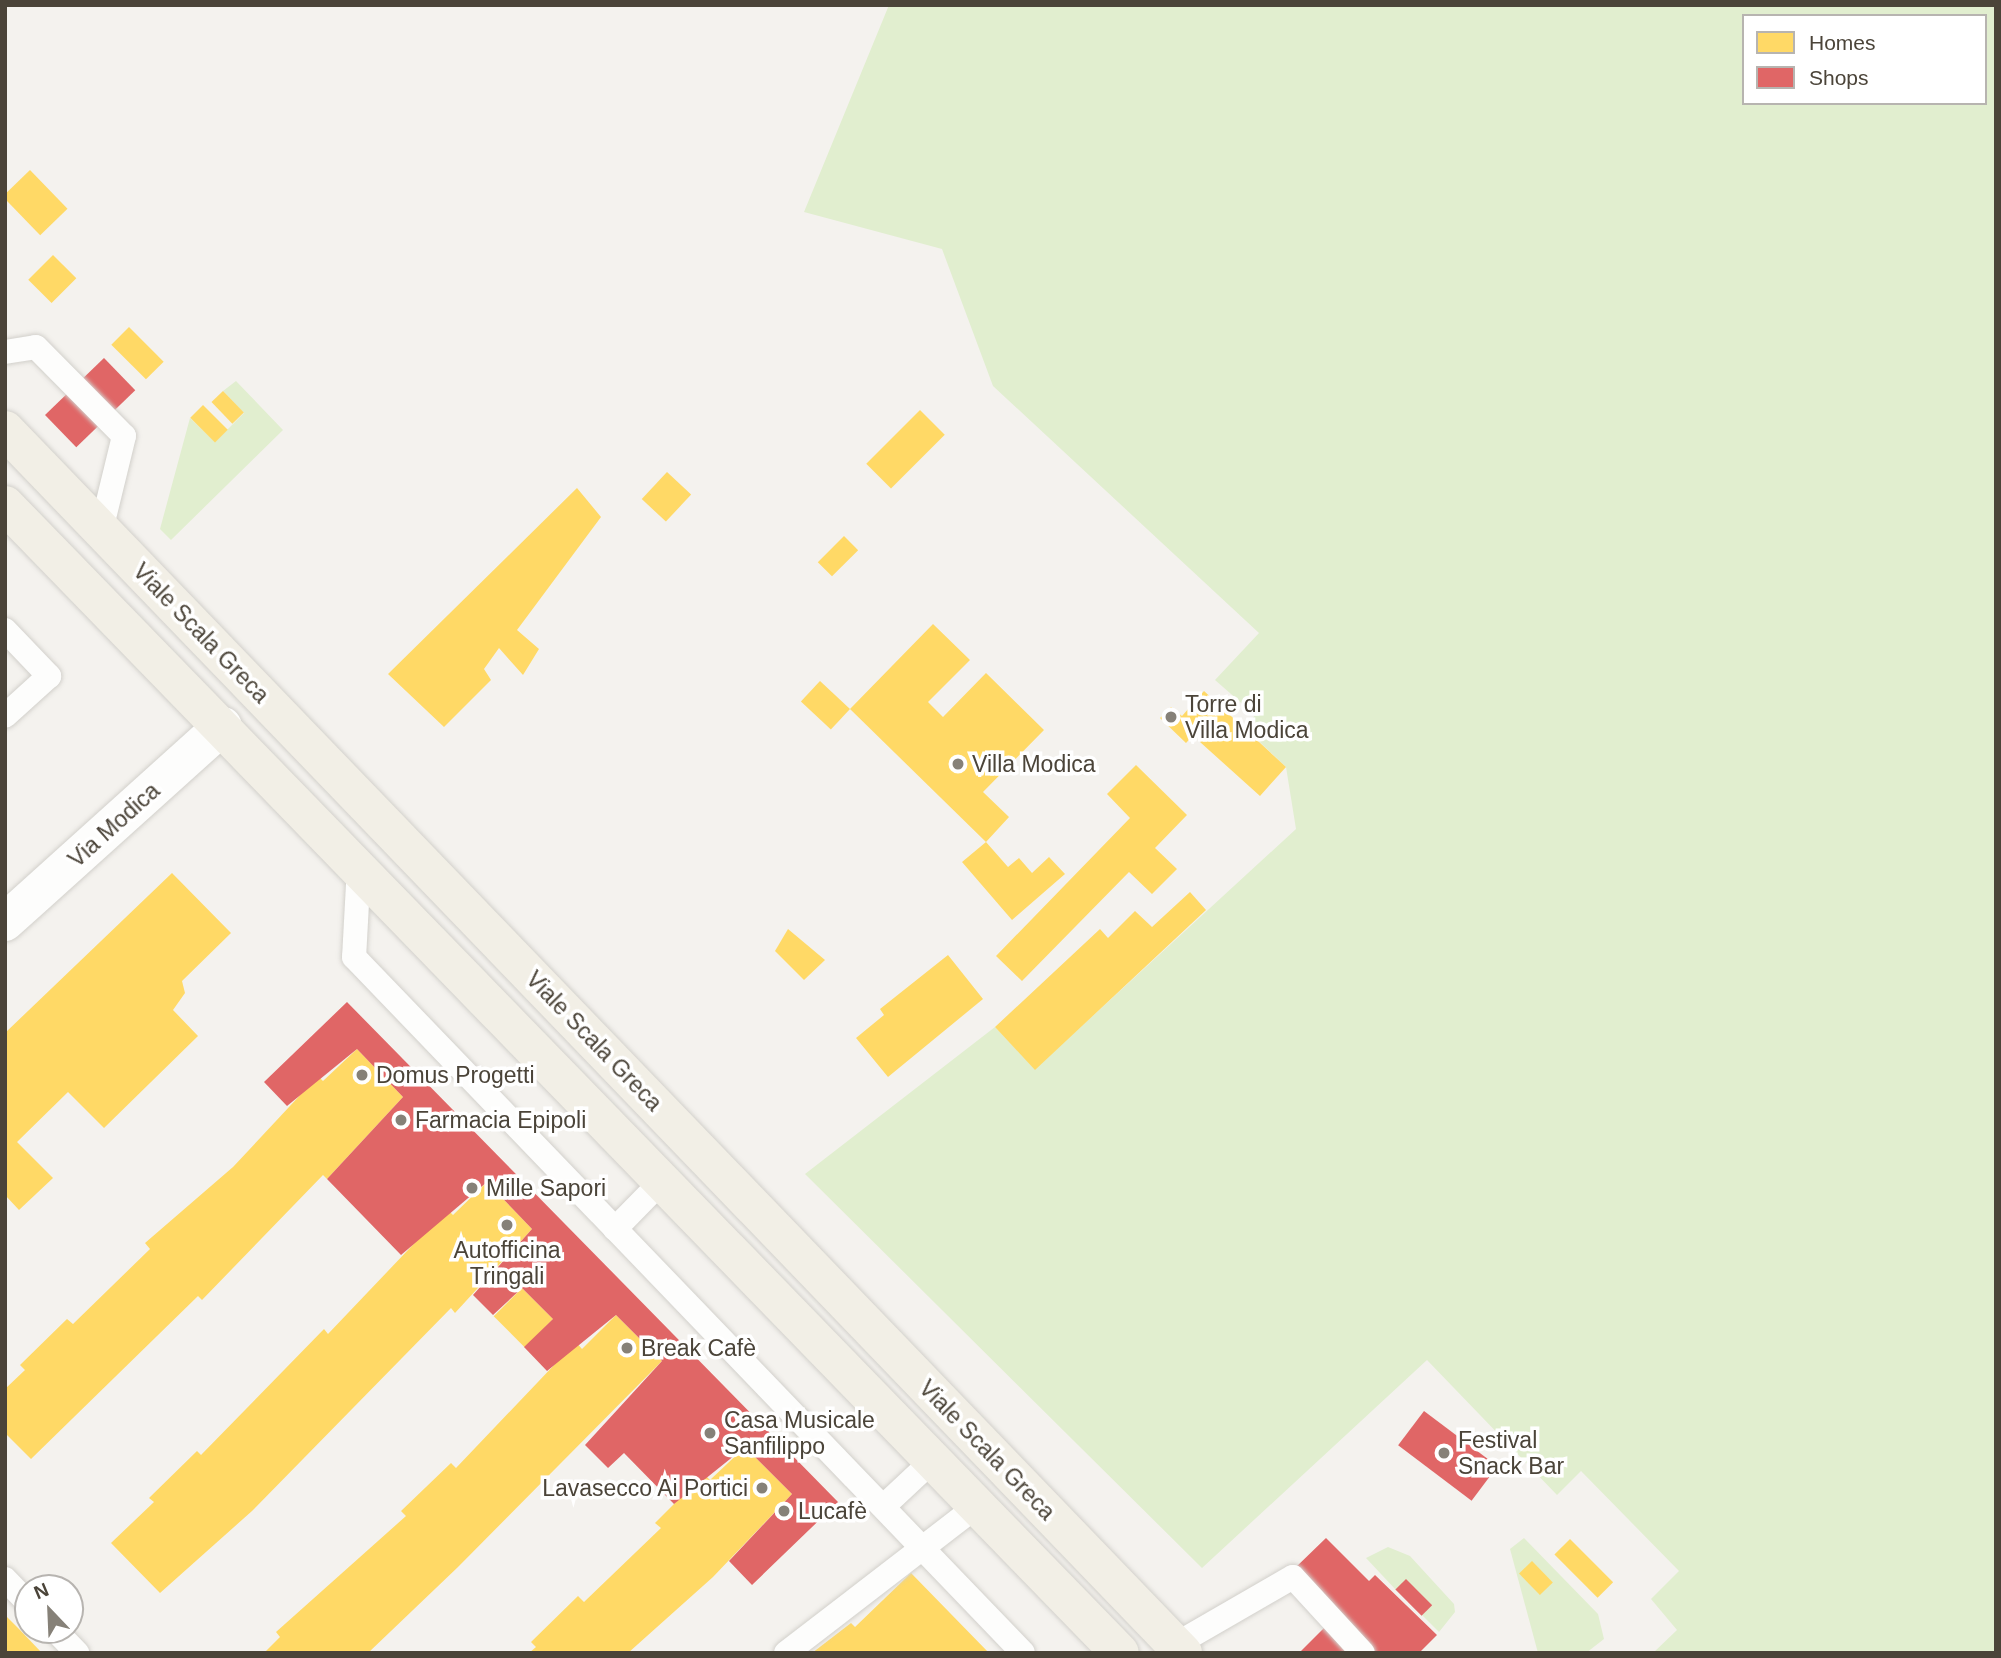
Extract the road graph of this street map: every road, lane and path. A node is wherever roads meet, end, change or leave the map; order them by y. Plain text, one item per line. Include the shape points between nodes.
1 (5, 352) edge
2 (5, 430) edge
3 (9, 515) edge
4 (101, 530) junction
5 (5, 630) edge
6 (5, 716) edge
7 (223, 726) junction
8 (359, 866) junction
9 (7, 917) edge
10 (664, 1179) junction
11 (615, 1229) junction
12 (932, 1461) junction
13 (885, 1505) junction
14 (977, 1506) junction
15 (925, 1548) junction
16 (1179, 1649) edge
17 (786, 1653) edge
18 (1023, 1653) edge
19 (1120, 1653) edge
20 (1363, 1653) edge

1 - 4 lane via 36,347 124,436
2 - 4 main road, Viale Scala Greca
3 - 7 main road, Viale Scala Greca
4 - 16 main road, Viale Scala Greca
5 - 6 lane via 49,676
7 - 8 main road, Viale Scala Greca
7 - 9 street, Via Modica
8 - 10 main road, Viale Scala Greca
8 - 11 lane via 354,957
10 - 11 lane
10 - 12 main road, Viale Scala Greca
11 - 13 lane
12 - 13 lane
12 - 14 main road, Viale Scala Greca
13 - 15 lane
14 - 15 lane
14 - 19 main road, Viale Scala Greca
15 - 17 lane
15 - 18 lane
16 - 20 lane via 1293,1577

